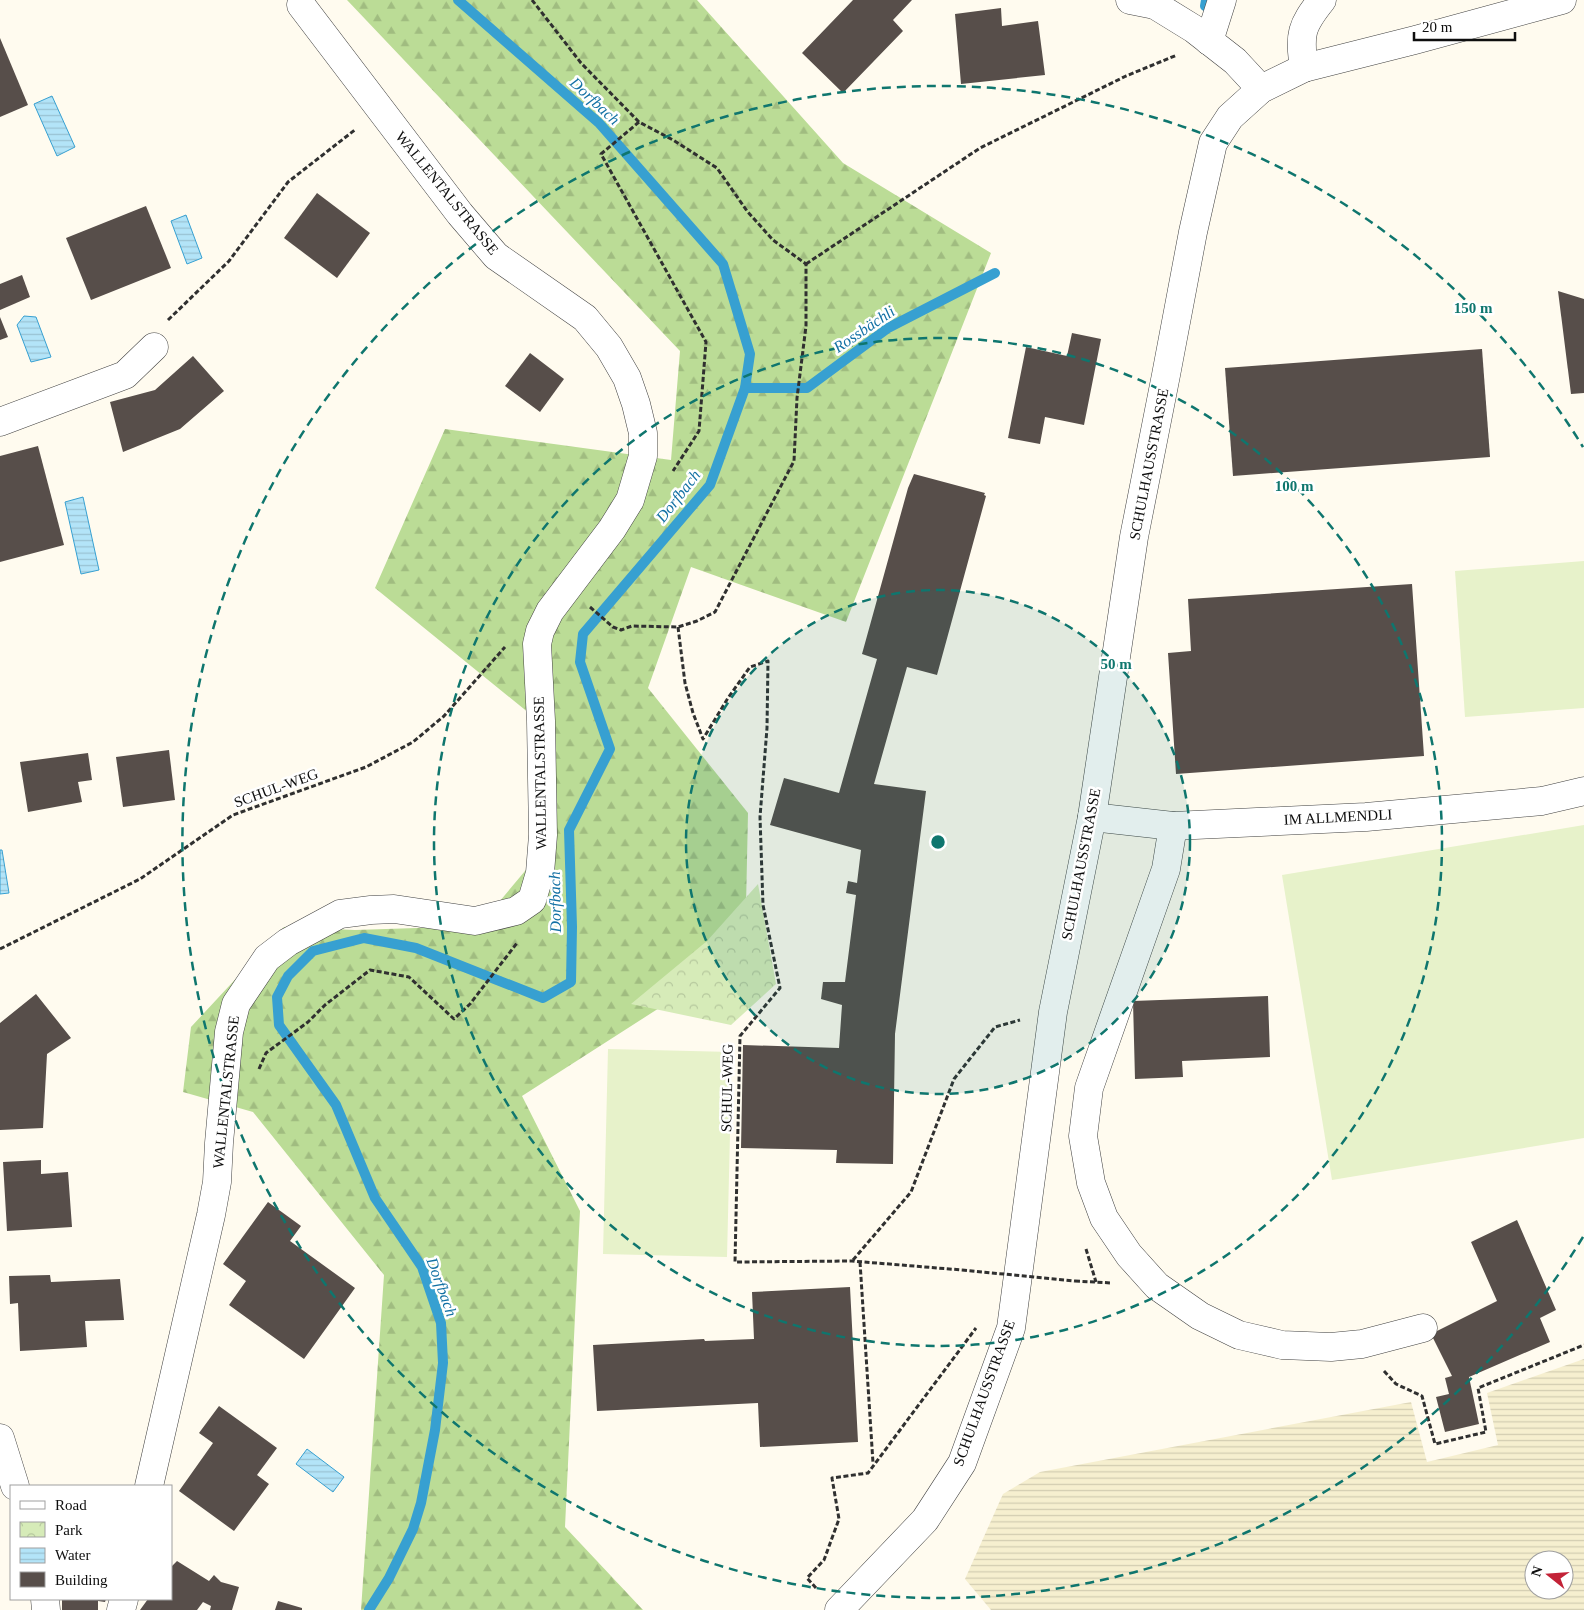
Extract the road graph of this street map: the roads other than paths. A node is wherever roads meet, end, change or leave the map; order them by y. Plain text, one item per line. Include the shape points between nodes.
1 (1130, 0) edge
2 (1222, 0) edge
3 (1322, 0) edge
4 (1562, 0) edge
5 (302, 5) dead end
6 (1210, 40) junction
7 (1304, 68) junction
8 (1261, 90) junction
9 (154, 347) road end
10 (0, 422) edge
11 (1584, 790) edge
12 (1092, 816) junction
13 (1173, 826) junction
14 (1422, 1328) dead end
15 (0, 1438) edge
16 (15, 1485) edge
17 (149, 1485) edge
18 (839, 1610) edge

1 - 6 street via 1155,5
2 - 6 street
3 - 7 street via 1304,26 1301,48
4 - 7 street, SCHULHAUSSTRASSE
5 - 17 street, WALLENTALSTRASSE via 460,214 496,256 584,318 609,347 627,378 636,404 643,433 643,456 630,500 550,610 540,630 537,644 543,835 540,873 532,900 516,911 475,921 394,910 340,914 288,942 267,958 236,1004 229,1032 217,1182
6 - 8 street via 1235,61
7 - 8 street, SCHULHAUSSTRASSE
8 - 12 street, SCHULHAUSSTRASSE via 1230,117 1213,143 1192,232 1134,537
9 - 10 street via 125,375
11 - 13 street, IM ALLMENDLI via 1542,801 1366,817
12 - 13 street, IM ALLMENDLI
12 - 18 street, SCHULHAUSSTRASSE via 1053,1012 1011,1328 962,1462 926,1520
13 - 14 street via 1166,869 1089,1088 1083,1136 1091,1183 1104,1218 1128,1254 1157,1286 1200,1316 1239,1335 1282,1346 1331,1347 1362,1344
15 - 16 street

